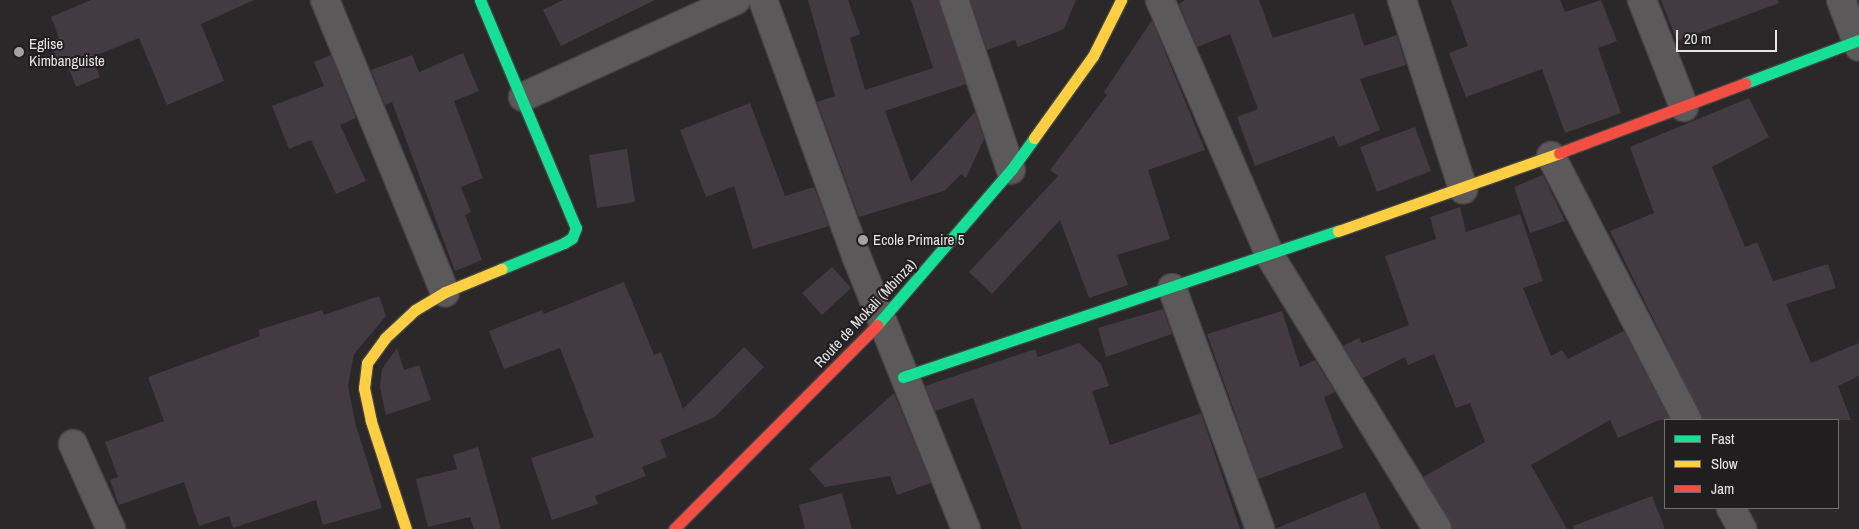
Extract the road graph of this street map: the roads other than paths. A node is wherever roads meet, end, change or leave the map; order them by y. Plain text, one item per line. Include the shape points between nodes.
1 (325, 0) edge
2 (480, 0) edge
3 (736, 0) edge
4 (763, 0) edge
5 (954, 0) edge
6 (1121, 0) edge
7 (1160, 0) edge
8 (1402, 0) edge
9 (1642, 0) edge
10 (1841, 0) edge
11 (1858, 43) edge
12 (523, 97) junction
13 (1684, 107) junction
14 (1551, 156) junction
15 (1011, 170) junction
16 (1463, 189) junction
17 (1270, 256) junction
18 (1172, 288) junction
19 (445, 292) junction
20 (882, 320) junction
21 (903, 377) junction
22 (1686, 419) edge
23 (73, 444) dead end
24 (1732, 509) edge
25 (111, 529) edge
26 (406, 529) edge
27 (674, 529) edge
28 (966, 529) edge
29 (1260, 529) edge
30 (1437, 529) edge
31 (1742, 529) edge

1 - 19 street
2 - 12 street
3 - 12 street
4 - 20 street
5 - 15 street
6 - 15 street, Route de Mokali (Mbinza) via 1093,56
7 - 17 street
8 - 16 street
9 - 13 street
10 - 11 street
11 - 13 street
12 - 19 street via 572,216 576,228 572,238
13 - 14 street
14 - 16 street
14 - 22 street
15 - 20 street, Route de Mokali (Mbinza)
16 - 17 street
17 - 18 street
17 - 30 street
18 - 21 street
18 - 29 street
19 - 26 street via 415,310 385,338 367,363 364,388 371,420
20 - 21 street
20 - 27 street, Route de Mokali (Mbinza)
21 - 28 street
23 - 25 street
24 - 31 street

